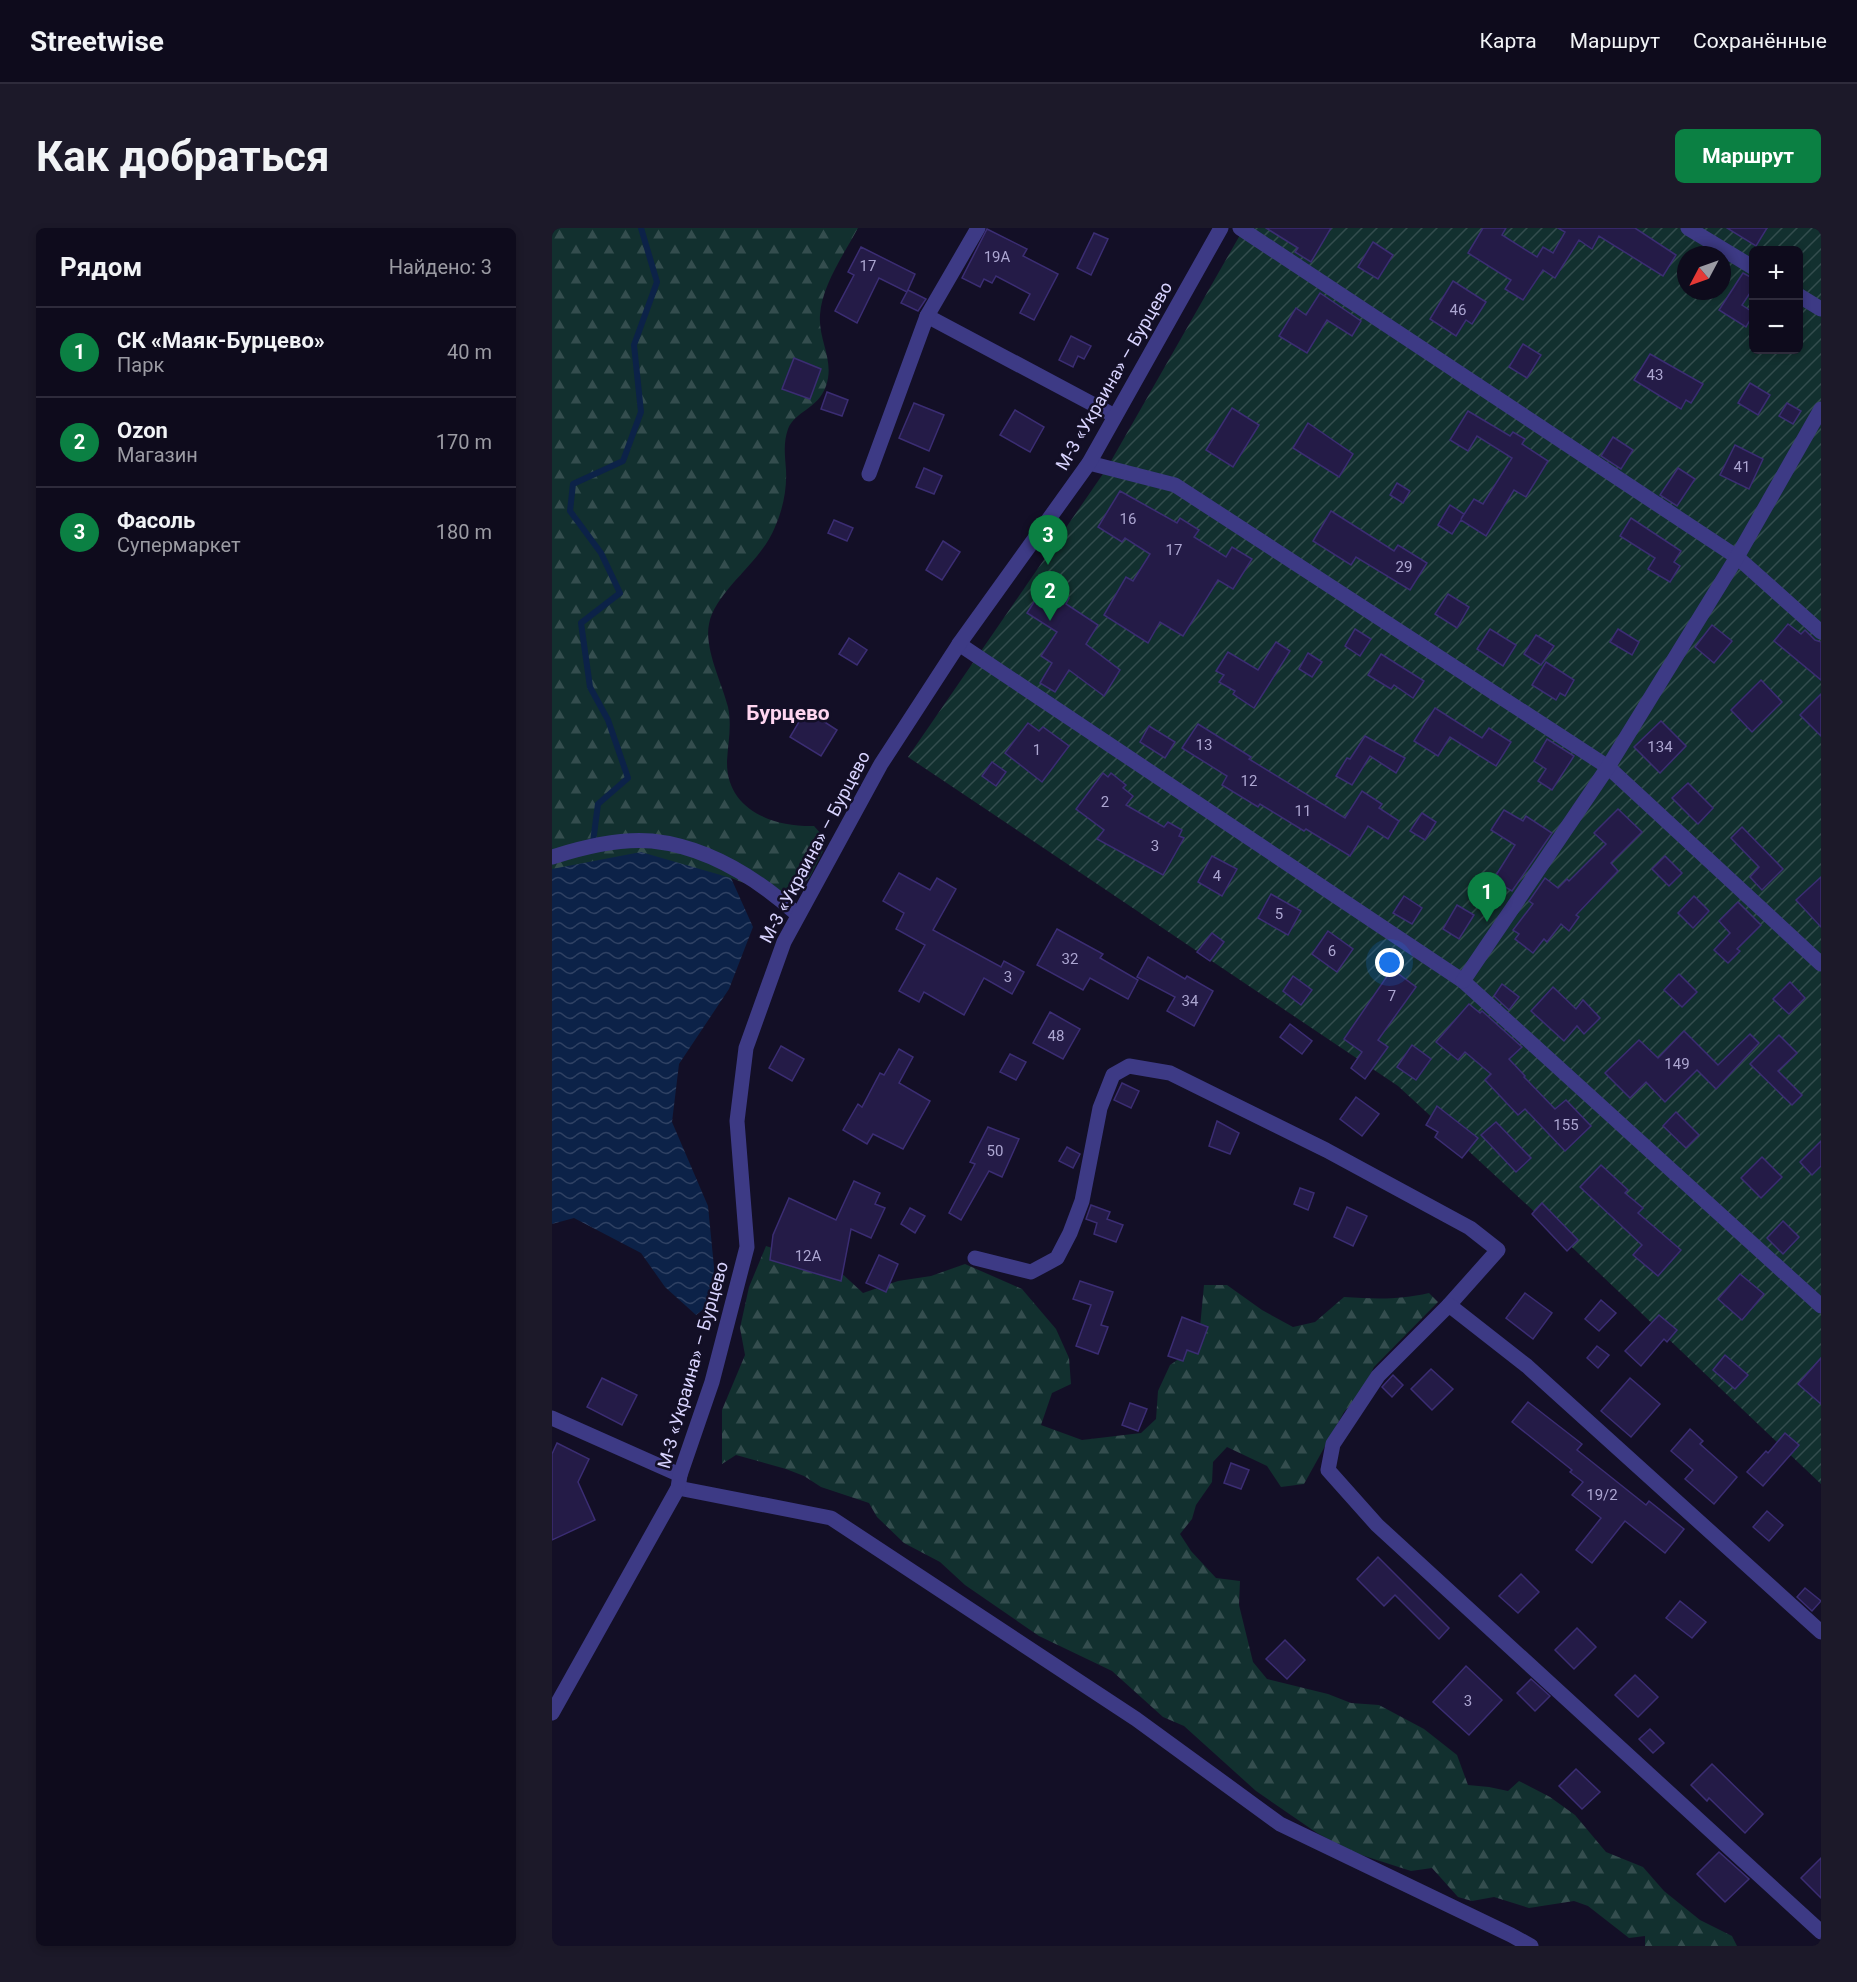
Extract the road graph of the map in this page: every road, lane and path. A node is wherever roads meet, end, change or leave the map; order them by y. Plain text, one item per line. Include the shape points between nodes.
1 (978, 228) edge
2 (1221, 228) edge
3 (1240, 228) edge
4 (1688, 228) edge
5 (1749, 265) edge
6 (1803, 298) edge
7 (1821, 309) edge
8 (927, 316) junction
9 (1821, 409) edge
10 (1115, 416) junction
11 (1089, 463) junction
12 (868, 474) dead end
13 (1737, 557) junction
14 (1821, 632) edge
15 (959, 644) junction
16 (1608, 767) junction
17 (552, 857) edge
18 (798, 915) junction
19 (1821, 964) edge
20 (1463, 981) junction
21 (975, 1258) dead end
22 (1449, 1305) junction
23 (1821, 1306) edge
24 (552, 1418) edge
25 (679, 1481) junction
26 (1821, 1632) edge
27 (552, 1713) edge
28 (1821, 1932) edge
29 (1531, 1946) edge

1 - 8 street
2 - 10 street, М-3 «Украина» – Бурцево
3 - 13 street
4 - 5 street
6 - 7 street
8 - 10 street
8 - 12 street
9 - 13 street
10 - 11 street, М-3 «Украина» – Бурцево
11 - 15 street, М-3 «Украина» – Бурцево
11 - 16 street via 1175,485
13 - 14 street
13 - 16 street
15 - 18 street, М-3 «Украина» – Бурцево via 881,764
15 - 20 street
16 - 19 street
16 - 20 street
17 - 18 street via 607,843 651,841 690,849 755,880
18 - 25 street, М-3 «Украина» – Бурцево via 784,942 746,1048 737,1120 747,1247 712,1382
20 - 23 street
21 - 22 street via 1031,1272 1057,1258 1082,1202 1100,1108 1113,1075 1129,1066 1170,1073 1326,1150 1470,1228 1498,1250
22 - 26 street via 1527,1366
22 - 28 street via 1378,1376 1332,1444 1328,1470 1377,1524
24 - 25 street
25 - 27 street, М-3 «Украина» – Бурцево
25 - 29 street via 831,1518 1136,1719 1280,1824

